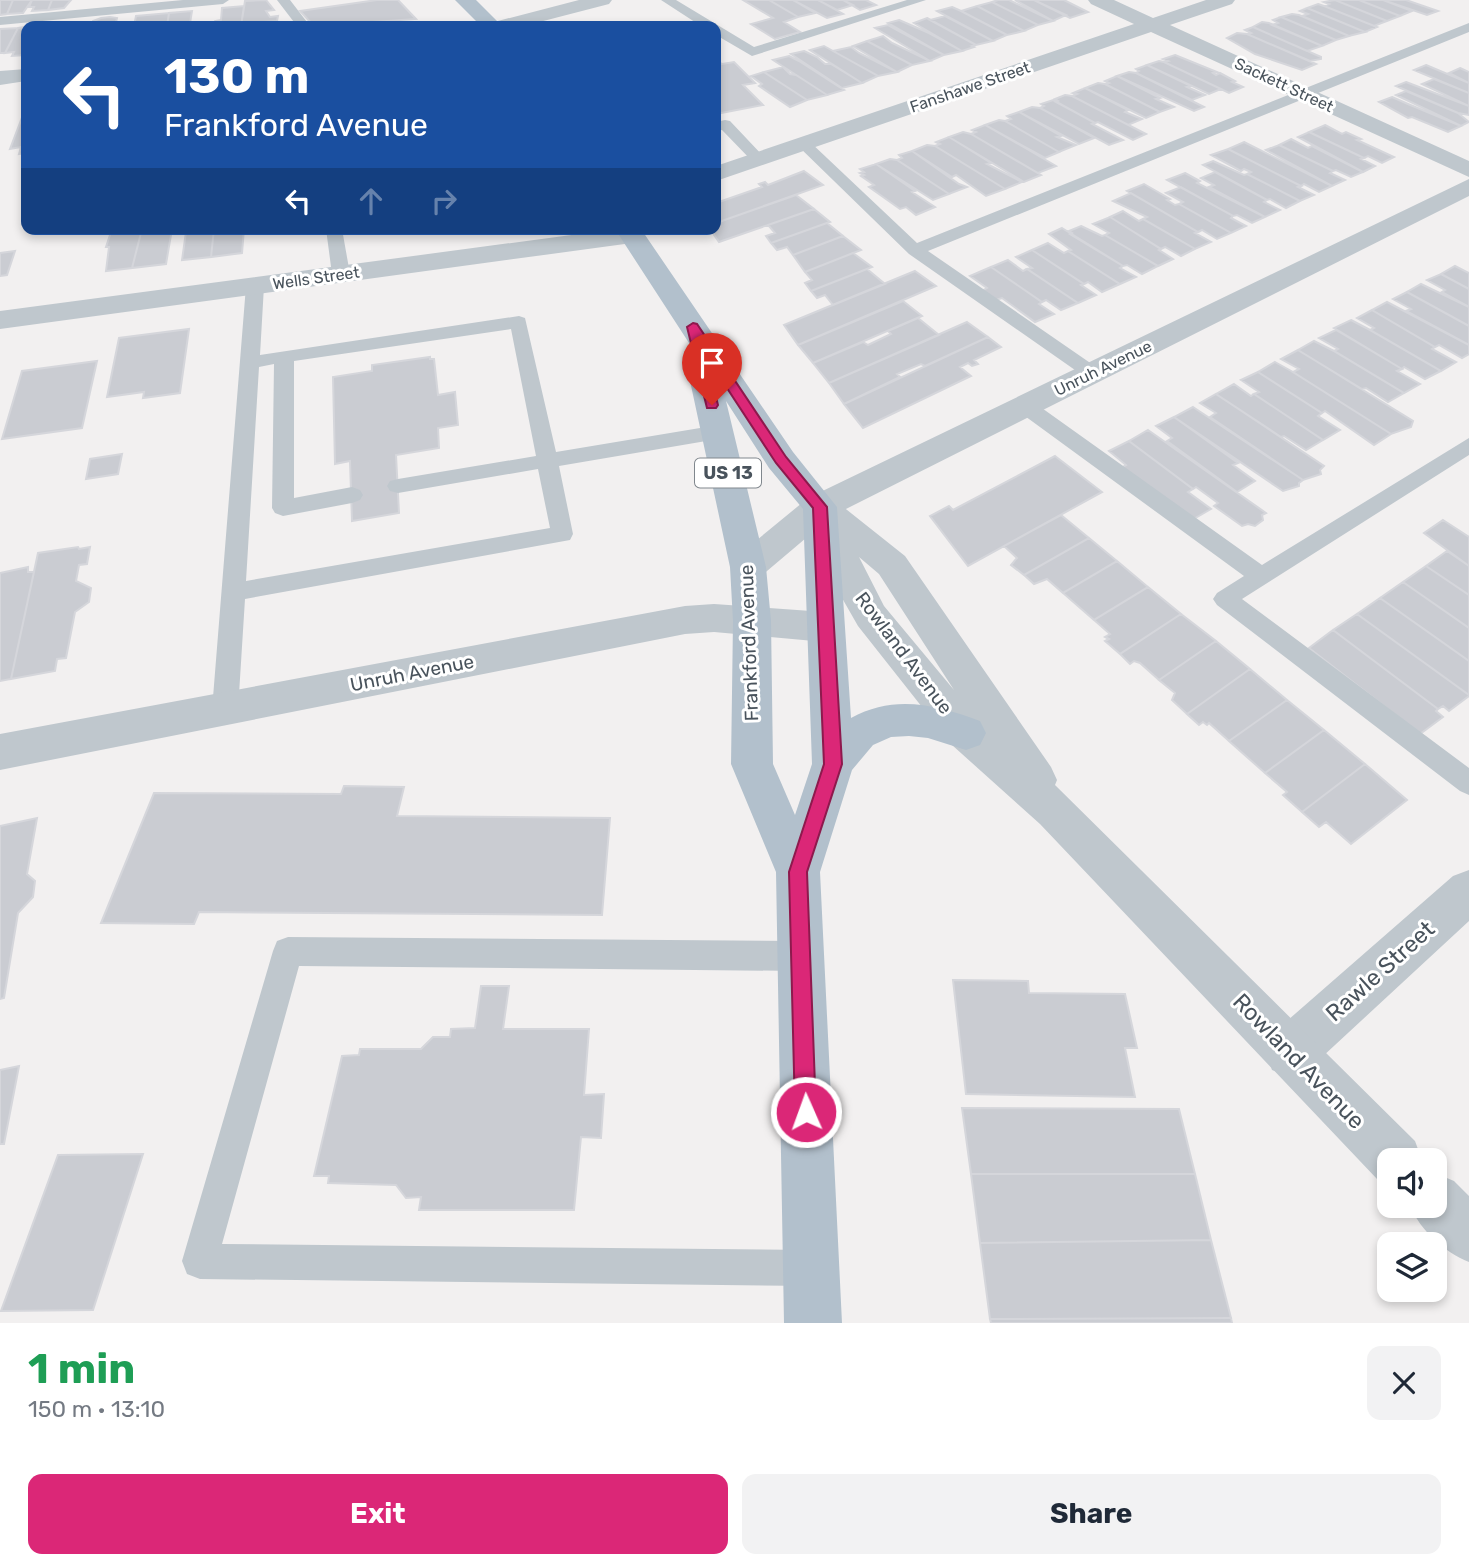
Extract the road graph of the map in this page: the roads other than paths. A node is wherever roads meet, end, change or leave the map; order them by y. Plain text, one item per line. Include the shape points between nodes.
1 (223, 0) edge
2 (283, 0) edge
3 (466, 0) edge
4 (667, 0) edge
5 (920, 0) edge
6 (1098, 0) edge
7 (1225, 0) edge
8 (589, 1) edge
9 (0, 21) edge
10 (300, 21) edge
11 (487, 21) edge
12 (519, 21) edge
13 (702, 21) edge
14 (1152, 25) junction
15 (1469, 27) edge
16 (721, 33) edge
17 (21, 76) edge
18 (0, 78) edge
19 (1303, 94) junction
20 (721, 125) edge
21 (804, 144) junction
22 (759, 159) junction
23 (1469, 170) edge
24 (721, 172) edge
25 (1469, 186) edge
26 (335, 235) edge
27 (609, 235) edge
28 (632, 235) edge
29 (915, 250) junction
30 (341, 274) junction
31 (255, 286) junction
32 (0, 320) edge
33 (693, 327) junction
34 (284, 357) junction
35 (250, 362) junction
36 (1092, 373) junction
37 (1025, 406) junction
38 (718, 432) junction
39 (1469, 444) edge
40 (547, 459) junction
41 (398, 486) dead end
42 (352, 495) dead end
43 (820, 507) junction
44 (748, 566) junction
45 (1261, 576) junction
46 (233, 592) junction
47 (752, 621) junction
48 (825, 627) junction
49 (225, 710) junction
50 (966, 733) junction
51 (0, 752) edge
52 (833, 764) junction
53 (1469, 783) edge
54 (1055, 811) junction
55 (798, 872) junction
56 (1469, 891) edge
57 (800, 956) junction
58 (1290, 1052) junction
59 (1384, 1148) edge
60 (1447, 1212) edge
61 (1469, 1235) edge
62 (811, 1268) junction
63 (813, 1323) edge

1 - 9 lane
2 - 10 lane
3 - 11 main road
4 - 13 lane
5 - 16 lane via 752,52
6 - 14 street, Sackett Street
7 - 14 street, Fanshawe Street
8 - 12 street
14 - 19 street, Sackett Street
14 - 21 street, Fanshawe Street
15 - 19 lane
17 - 18 street
19 - 23 street, Sackett Street
19 - 29 lane
20 - 22 lane
21 - 22 street, Fanshawe Street
21 - 29 lane
22 - 24 street, Fanshawe Street
25 - 36 street, Unruh Avenue
26 - 30 lane
27 - 30 street, Wells Street
28 - 33 main road, Frankford Avenue / US 13
29 - 36 lane
30 - 31 street, Wells Street
31 - 32 street, Wells Street
31 - 35 lane
33 - 38 main road, Frankford Avenue / US 13
33 - 43 main road, Frankford Avenue / US 13 via 781,460
34 - 35 lane
34 - 40 lane via 519,322
34 - 42 lane via 283,508
35 - 46 lane
36 - 37 street, Unruh Avenue
37 - 43 street, Unruh Avenue
37 - 45 lane
38 - 40 lane
38 - 44 main road, Frankford Avenue / US 13
39 - 45 lane
40 - 41 lane
40 - 46 lane via 562,534
43 - 44 street, Unruh Avenue
43 - 48 main road, Frankford Avenue / US 13
43 - 50 street, Rowland Avenue via 852,584 871,616
43 - 54 street, Rowland Avenue via 892,565
44 - 47 main road, Frankford Avenue / US 13
45 - 53 lane via 1225,599
46 - 49 lane
47 - 48 street, Unruh Avenue
47 - 49 street, Unruh Avenue via 685,620
47 - 55 main road, Frankford Avenue / US 13 via 752,764
48 - 52 main road, Frankford Avenue / US 13
49 - 51 street, Unruh Avenue
50 - 52 main road via 924,720 890,721 853,736
50 - 54 street, Rowland Avenue
52 - 55 main road, Frankford Avenue / US 13
54 - 58 street, Rowland Avenue
55 - 57 main road, Frankford Avenue / US 13
56 - 58 street, Rawle Street
57 - 62 main road, Frankford Avenue / US 13
57 - 62 lane via 288,951 200,1261
58 - 59 street, Rowland Avenue
60 - 61 street
62 - 63 main road, Frankford Avenue / US 13

